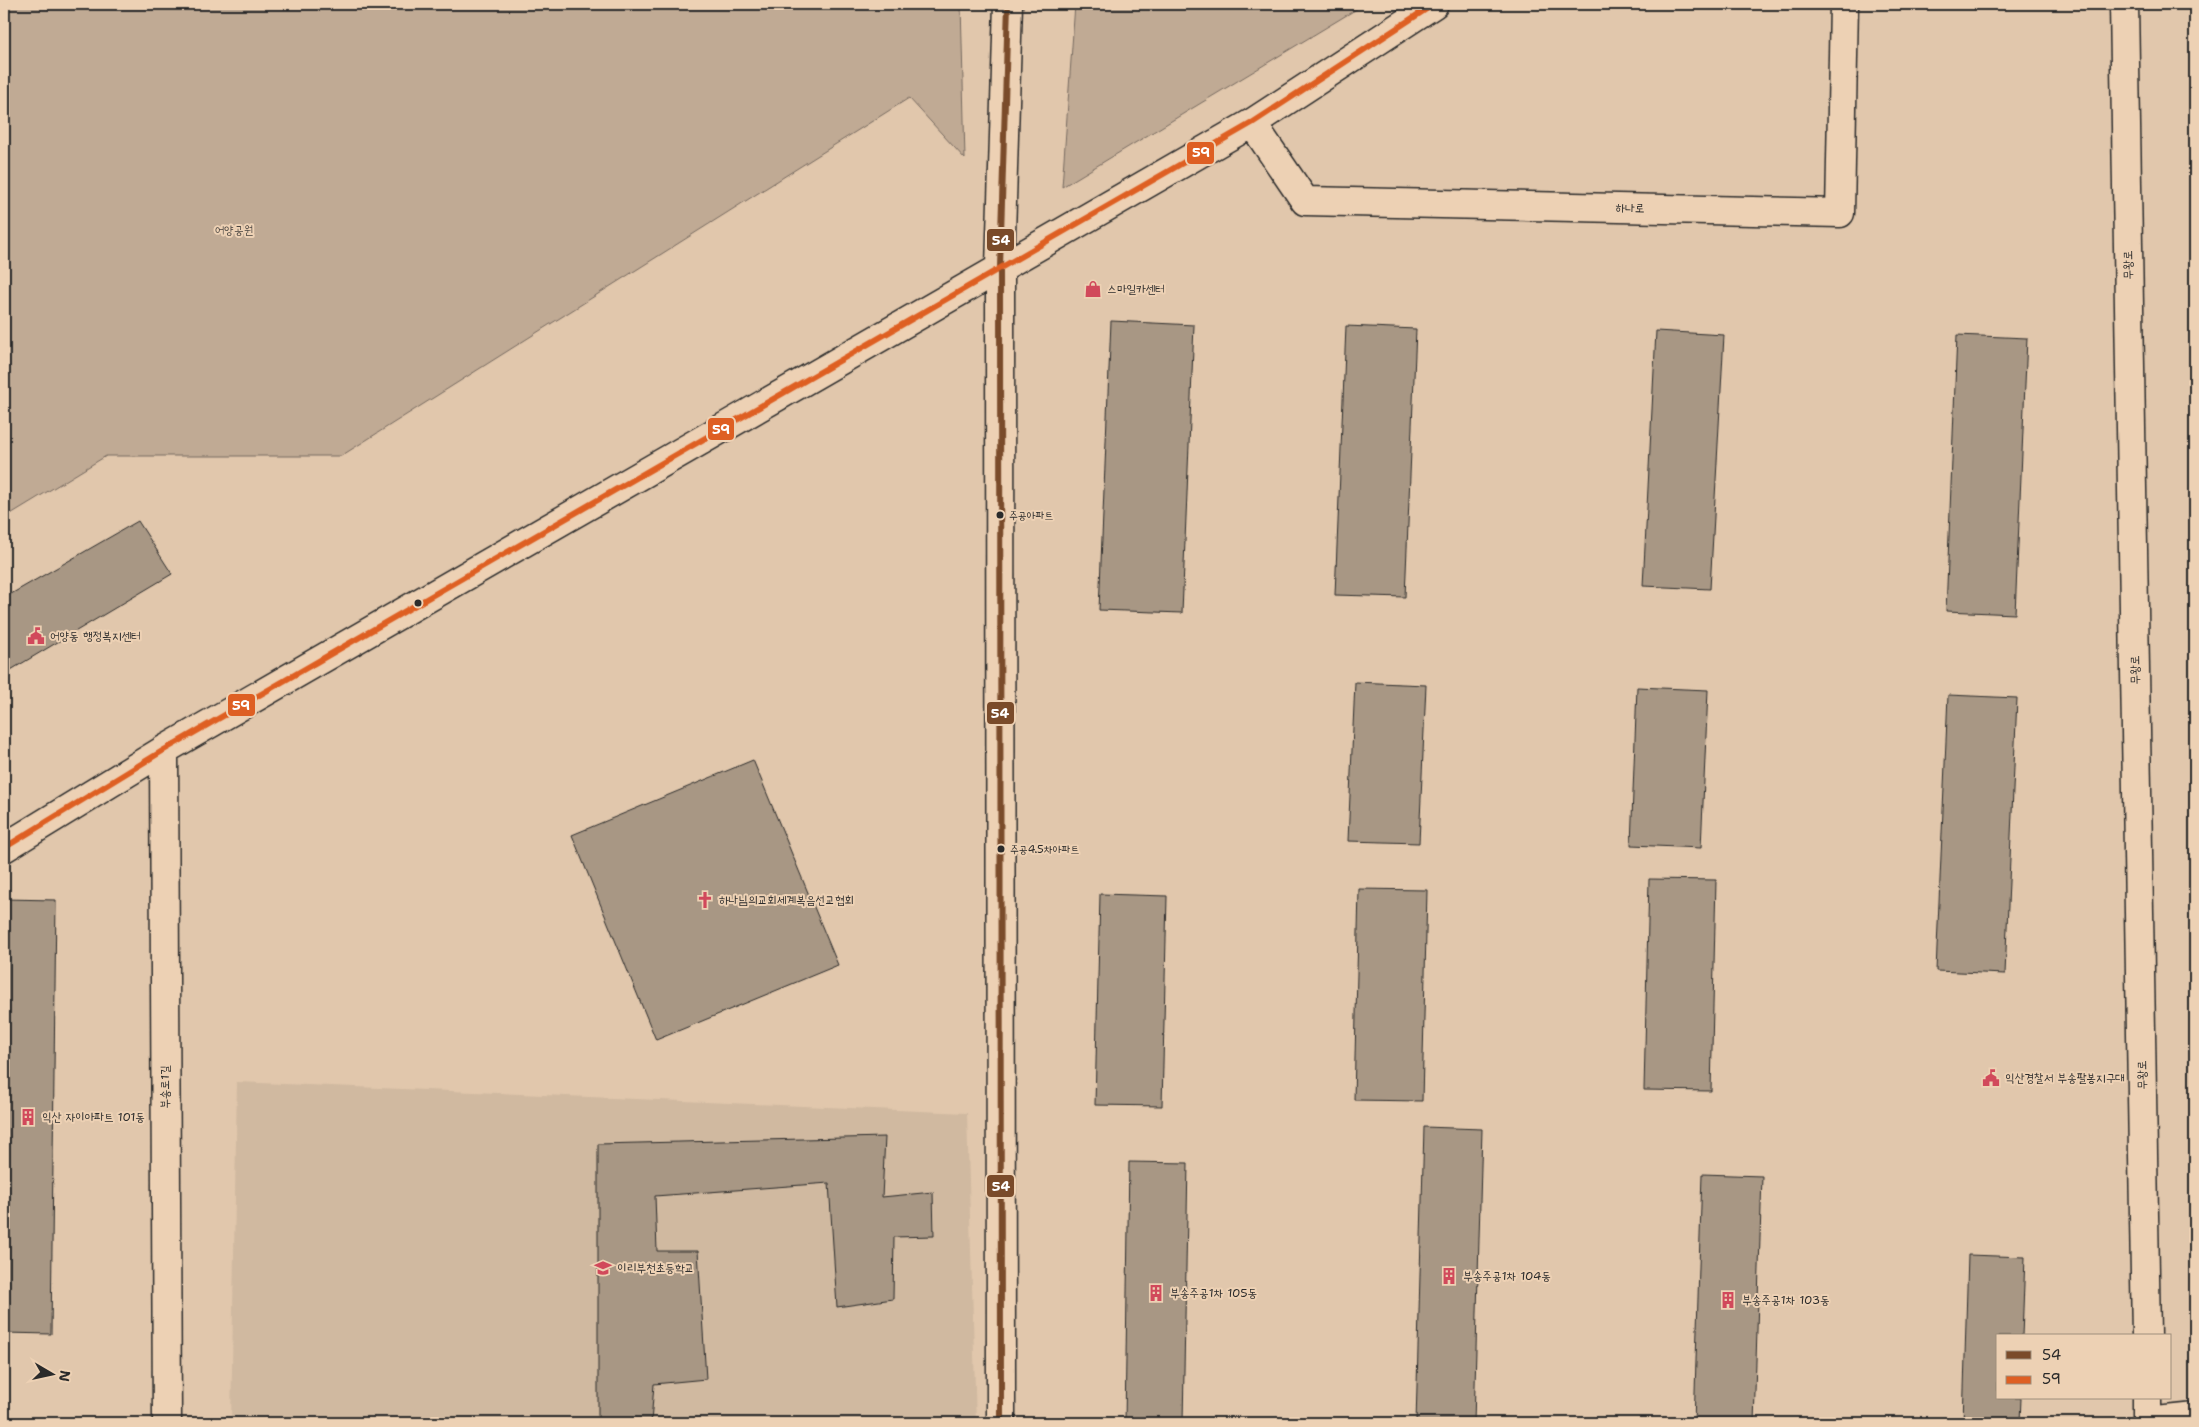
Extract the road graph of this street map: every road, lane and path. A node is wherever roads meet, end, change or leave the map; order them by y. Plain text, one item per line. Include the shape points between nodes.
1 (1008, 4) edge
2 (1434, 4) edge
3 (1844, 4) edge
4 (2124, 4) edge
5 (1252, 123) junction
6 (1000, 266) junction
7 (164, 750) junction
8 (4, 848) edge
9 (2146, 1334) edge
10 (2147, 1415) edge
11 (2195, 1416) edge
12 (166, 1423) edge
13 (1001, 1423) edge

1 - 6 street
2 - 5 street
3 - 5 street, 하나로 via 1840,213 1305,201
4 - 9 street, 무왕로
5 - 6 street
6 - 7 street
6 - 13 street
7 - 8 street
7 - 12 street, 부송로1길
10 - 11 street

